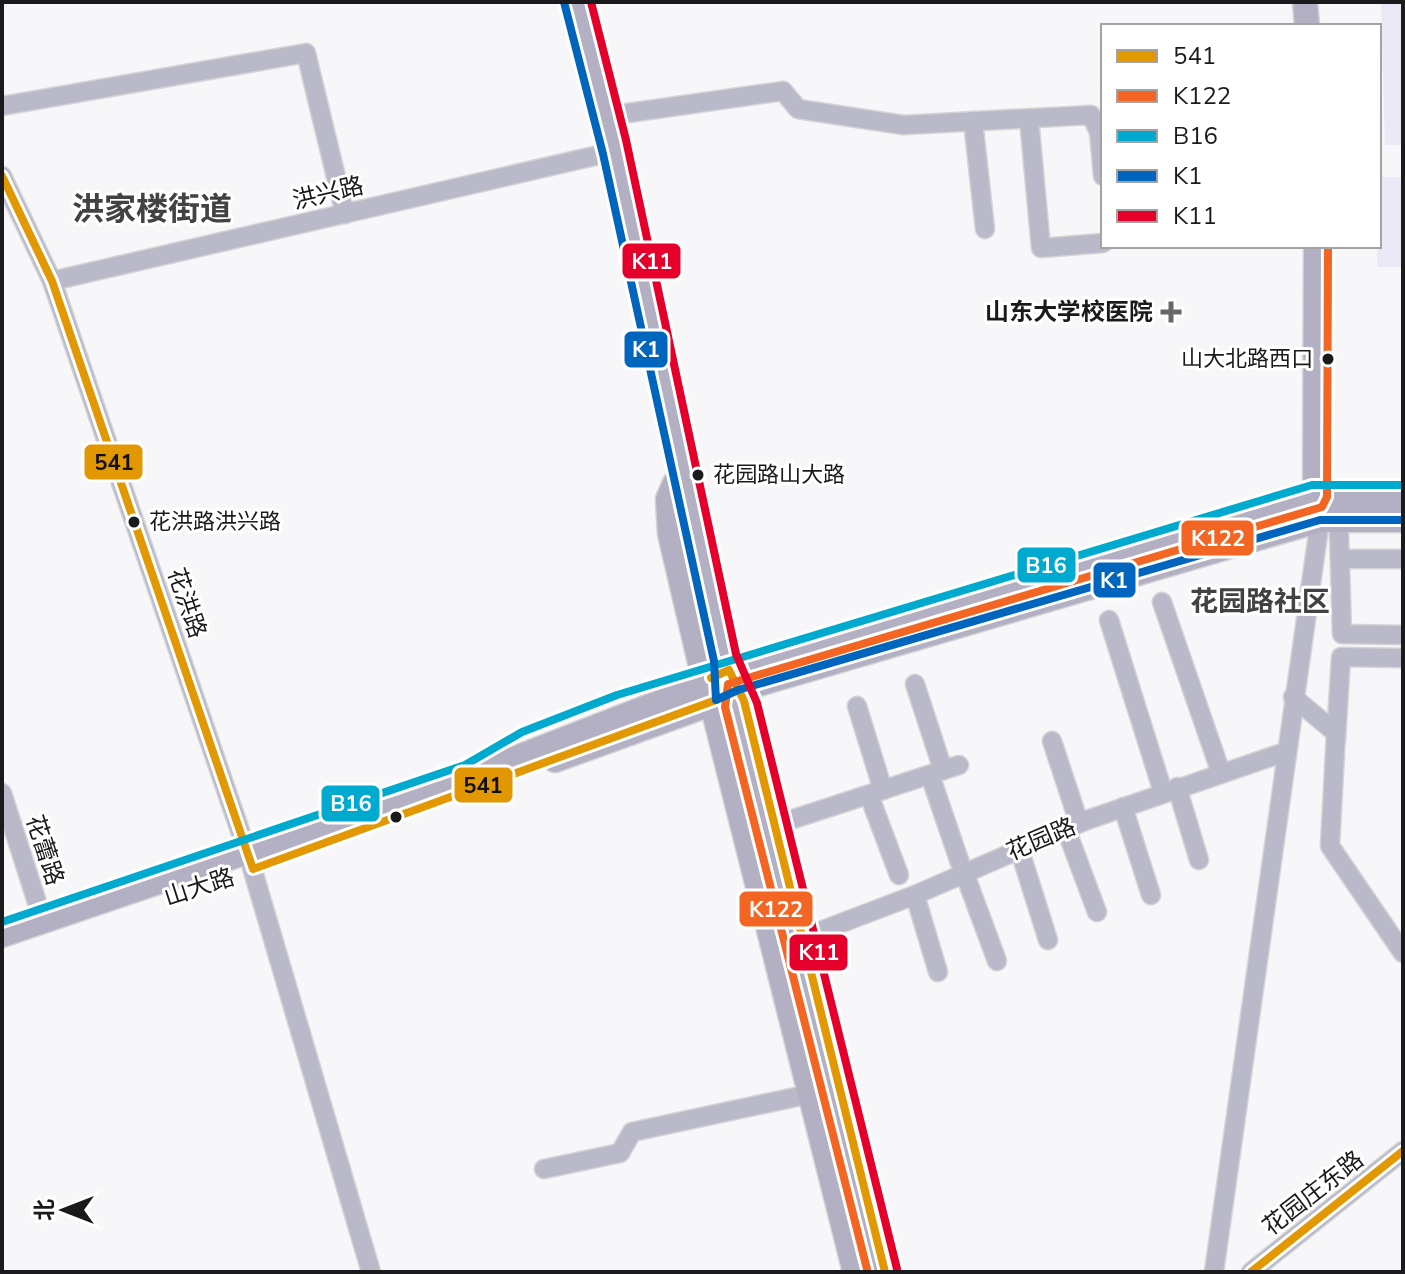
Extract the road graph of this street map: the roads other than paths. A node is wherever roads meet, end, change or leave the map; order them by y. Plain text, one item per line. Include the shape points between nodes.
1 (564, 2) edge
2 (579, 2) edge
3 (1298, 2) edge
4 (1305, 2) edge
5 (1300, 24) edge
6 (1307, 24) edge
7 (2, 106) edge
8 (607, 116) junction
9 (1029, 119) junction
10 (973, 121) junction
11 (610, 153) junction
12 (1101, 154) edge
13 (2, 176) edge
14 (345, 214) junction
15 (985, 229) dead end
16 (1101, 243) edge
17 (1318, 248) edge
18 (52, 281) junction
19 (1403, 497) edge
20 (1324, 511) junction
21 (1403, 520) edge
22 (1340, 559) junction
23 (1403, 559) edge
24 (1162, 602) dead end
25 (1109, 620) dead end
26 (1403, 635) edge
27 (1403, 658) edge
28 (714, 684) junction
29 (915, 684) dead end
30 (1293, 697) junction
31 (857, 706) dead end
32 (1336, 733) junction
33 (1052, 741) dead end
34 (1285, 752) junction
35 (944, 770) junction
36 (1221, 773) junction
37 (1170, 789) junction
38 (876, 792) junction
39 (2, 793) edge
40 (1123, 807) junction
41 (775, 825) junction
42 (1072, 826) junction
43 (1019, 848) junction
44 (1199, 860) dead end
45 (250, 862) junction
46 (962, 867) junction
47 (899, 875) dead end
48 (915, 895) junction
49 (1151, 895) dead end
50 (1097, 912) dead end
51 (43, 921) junction
52 (2, 935) edge
53 (802, 938) junction
54 (1048, 940) dead end
55 (2, 951) edge
56 (1403, 953) edge
57 (997, 961) dead end
58 (938, 972) dead end
59 (810, 1094) junction
60 (1403, 1151) edge
61 (544, 1169) dead end
62 (371, 1272) edge
63 (855, 1272) edge
64 (885, 1272) edge
65 (1214, 1272) edge
66 (1251, 1272) edge

1 - 11 main road
2 - 8 main road
3 - 5 main road
4 - 6 main road
7 - 14 street via 306,53
8 - 10 street via 783,91 798,109 903,125
8 - 11 main road
9 - 10 street
9 - 12 street via 1091,115
9 - 16 street via 1041,248
10 - 15 street
11 - 14 street, 洪兴路
11 - 28 main road
11 - 28 main road
13 - 18 street, 花洪路
14 - 18 street, 洪兴路
17 - 20 main road
18 - 45 street, 花洪路
19 - 20 main road, 山大路
20 - 21 main road, 山大路
20 - 22 street
20 - 28 main road, 山大路
20 - 30 street
22 - 23 street
22 - 26 street via 1342,634
24 - 36 street
25 - 37 street
27 - 32 street via 1341,657
28 - 41 main road
28 - 45 main road, 山大路
28 - 45 main road, 山大路
28 - 59 main road via 714,713
29 - 35 street
30 - 32 street
30 - 34 street
31 - 38 street
32 - 56 street via 1330,846
33 - 42 street
34 - 36 street, 花园路
34 - 65 street
35 - 38 street
35 - 46 street
36 - 37 street, 花园路
37 - 40 street, 花园路
37 - 44 street
38 - 41 street
38 - 47 street
39 - 51 street, 花蕾路
40 - 42 street, 花园路
40 - 49 street
41 - 53 main road
42 - 43 street, 花园路
42 - 50 street
43 - 46 street, 花园路
43 - 54 street
45 - 51 main road, 山大路
45 - 55 main road, 山大路
45 - 62 street, 花洪路
46 - 48 street, 花园路
46 - 57 street
48 - 53 street, 花园路
48 - 58 street
51 - 52 main road, 山大路
53 - 64 main road
59 - 61 street via 632,1132 620,1153
59 - 63 main road
60 - 66 street, 花园庄东路

